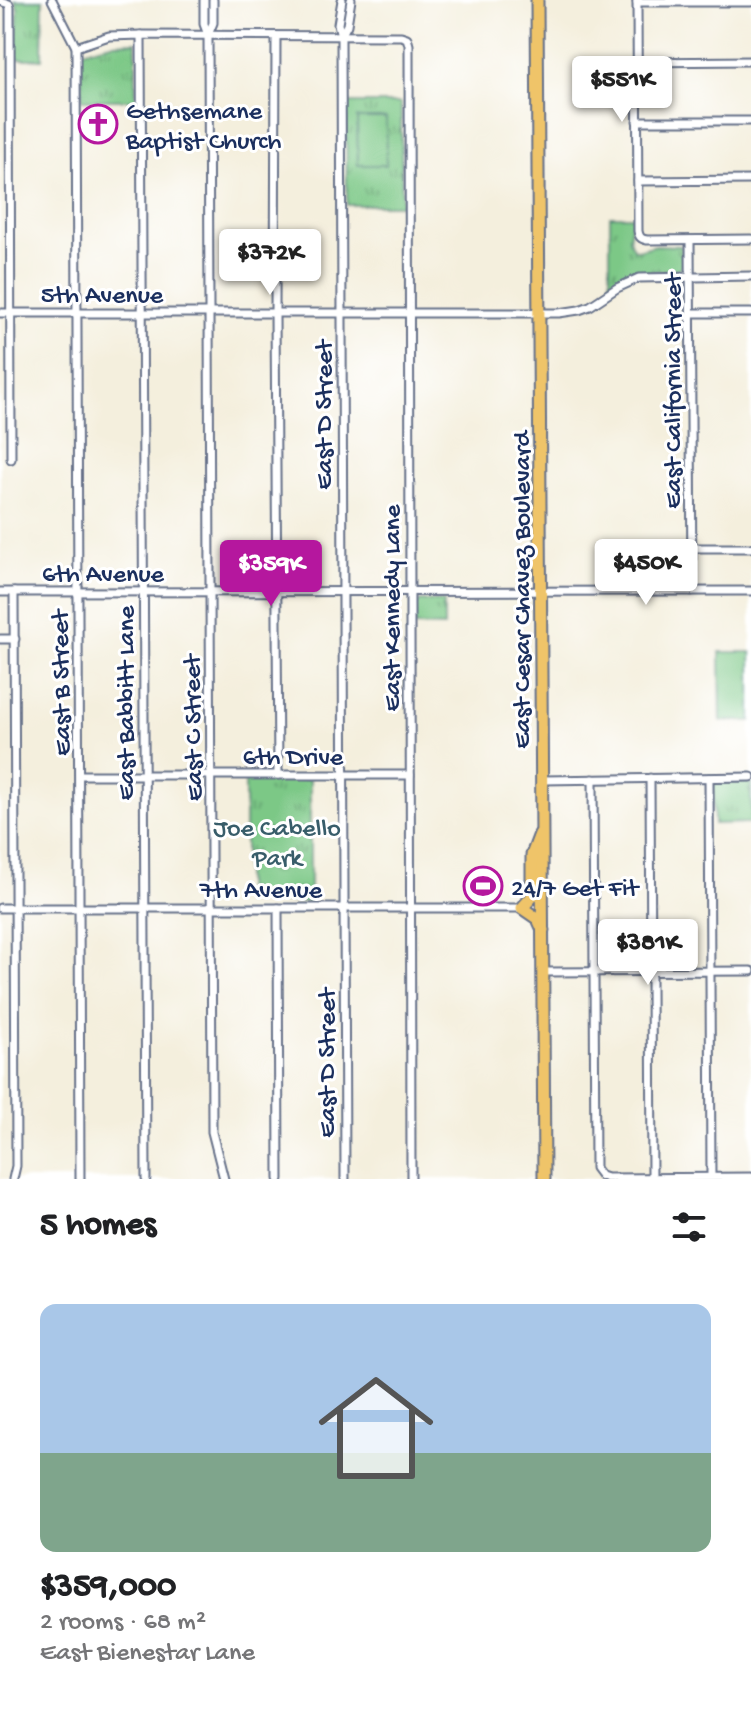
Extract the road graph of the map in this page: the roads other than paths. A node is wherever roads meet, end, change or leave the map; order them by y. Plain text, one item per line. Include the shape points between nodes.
1 (52, 0) edge
2 (204, 0) edge
3 (213, 0) edge
4 (342, 0) edge
5 (351, 0) edge
6 (537, 0) edge
7 (637, 1) edge
8 (4, 2) edge
9 (751, 2) edge
10 (141, 35) junction
11 (208, 35) junction
12 (276, 36) junction
13 (341, 36) junction
14 (76, 47) junction
15 (751, 61) edge
16 (637, 62) junction
17 (637, 121) junction
18 (751, 121) edge
19 (0, 150) edge
20 (9, 150) junction
21 (751, 180) edge
22 (638, 181) junction
23 (751, 239) edge
24 (690, 240) junction
25 (690, 276) junction
26 (751, 276) edge
27 (0, 313) edge
28 (9, 313) junction
29 (77, 313) junction
30 (143, 313) junction
31 (209, 313) junction
32 (275, 313) junction
33 (342, 313) junction
34 (410, 313) junction
35 (540, 313) junction
36 (690, 313) junction
37 (751, 313) edge
38 (11, 459) dead end
39 (691, 548) junction
40 (751, 548) edge
41 (692, 591) junction
42 (751, 591) edge
43 (0, 592) edge
44 (14, 592) junction
45 (78, 592) junction
46 (144, 592) junction
47 (209, 592) junction
48 (277, 592) junction
49 (343, 592) junction
50 (410, 592) junction
51 (541, 592) junction
52 (0, 639) edge
53 (15, 639) junction
54 (80, 775) junction
55 (144, 775) junction
56 (212, 775) junction
57 (278, 775) junction
58 (344, 775) junction
59 (410, 775) junction
60 (751, 777) edge
61 (650, 778) junction
62 (709, 778) junction
63 (593, 779) junction
64 (543, 780) junction
65 (543, 826) junction
66 (0, 908) edge
67 (15, 908) junction
68 (79, 908) junction
69 (145, 908) junction
70 (212, 908) junction
71 (278, 908) junction
72 (344, 908) junction
73 (411, 908) junction
74 (522, 908) junction
75 (544, 932) junction
76 (651, 971) junction
77 (710, 971) junction
78 (751, 971) edge
79 (544, 972) junction
80 (594, 972) junction
81 (711, 1176) junction
82 (751, 1177) edge
83 (652, 1178) edge
84 (13, 1179) edge
85 (80, 1179) edge
86 (146, 1179) edge
87 (224, 1179) edge
88 (279, 1179) edge
89 (345, 1179) edge
90 (411, 1179) edge
91 (544, 1179) edge

1 - 14 street, East B Street
2 - 11 street, East C Street
3 - 11 street, East C Street
4 - 13 street, East D Street
5 - 13 street, East D Street
6 - 35 highway, East Cesar Chavez Boulevard
7 - 9 street
7 - 16 street
8 - 20 street
10 - 11 street
10 - 14 street via 109,36
10 - 30 street, East Babbitt Lane
11 - 12 street
11 - 31 street, East C Street
12 - 13 street
12 - 32 street
13 - 33 street, East D Street
13 - 34 street, East Kennedy Lane via 401,36 409,45
14 - 29 street, East B Street
15 - 16 street
16 - 17 street
17 - 18 street
17 - 22 street
19 - 20 street
20 - 28 street
21 - 22 street
22 - 24 street via 640,238
23 - 24 street
24 - 25 street, East California Street
25 - 26 street, 5th Avenue
25 - 35 street, 5th Avenue via 639,278 579,310
25 - 36 street, East California Street
27 - 28 street, 5th Avenue
28 - 29 street, 5th Avenue
28 - 38 street
29 - 30 street, 5th Avenue
29 - 45 street, East B Street
30 - 31 street, 5th Avenue
30 - 46 street, East Babbitt Lane
31 - 32 street, 5th Avenue
31 - 47 street, East C Street
32 - 33 street, 5th Avenue
32 - 48 street
33 - 34 street, 5th Avenue
33 - 49 street, East D Street
34 - 35 street, 5th Avenue
34 - 50 street, East Kennedy Lane
35 - 51 highway, East Cesar Chavez Boulevard
36 - 37 street
36 - 39 street, East California Street
39 - 40 street
39 - 41 street, East California Street
41 - 42 street, 6th Avenue
41 - 51 street, 6th Avenue
43 - 44 street, 6th Avenue
44 - 45 street, 6th Avenue
44 - 53 street
45 - 46 street, 6th Avenue
45 - 54 street, East B Street
46 - 47 street, 6th Avenue
46 - 55 street, East Babbitt Lane
47 - 48 street, 6th Avenue
47 - 56 street, East C Street
48 - 49 street, 6th Avenue
48 - 57 street
49 - 50 street, 6th Avenue
49 - 58 street, East D Street
50 - 51 street, 6th Avenue
50 - 59 street, East Kennedy Lane
51 - 64 highway, East Cesar Chavez Boulevard
52 - 53 street
53 - 67 street
54 - 55 street, 6th Drive
54 - 68 street, East B Street
55 - 56 street, 6th Drive
55 - 69 street, East Babbitt Lane
56 - 57 street, 6th Drive
56 - 70 street, East C Street
57 - 58 street, 6th Drive
58 - 59 street, 6th Drive
58 - 72 street, East D Street
59 - 73 street, East Kennedy Lane
60 - 62 street
61 - 62 street
61 - 63 street
61 - 76 street
62 - 77 street
63 - 64 street
63 - 80 street
64 - 65 highway, East Cesar Chavez Boulevard
65 - 74 highway via 532,855 532,897
65 - 75 highway, East Cesar Chavez Boulevard
66 - 67 street, 7th Avenue
67 - 68 street, 7th Avenue
67 - 84 street
68 - 69 street, 7th Avenue
68 - 85 street, East B Street
69 - 70 street, 7th Avenue
69 - 86 street, East Babbitt Lane
70 - 71 street, 7th Avenue
70 - 87 street, East C Street via 212,1132
71 - 72 street, 7th Avenue
71 - 88 street
72 - 73 street, 7th Avenue
72 - 89 street, East D Street
73 - 74 street, 7th Avenue
73 - 90 street, East Kennedy Lane
74 - 75 highway via 538,919
75 - 79 highway, East Cesar Chavez Boulevard
76 - 77 street
76 - 80 street
76 - 83 street
77 - 78 street
77 - 81 street
79 - 80 street
79 - 91 highway, East Cesar Chavez Boulevard
80 - 83 street via 595,1168 607,1178
81 - 82 street
81 - 83 street

